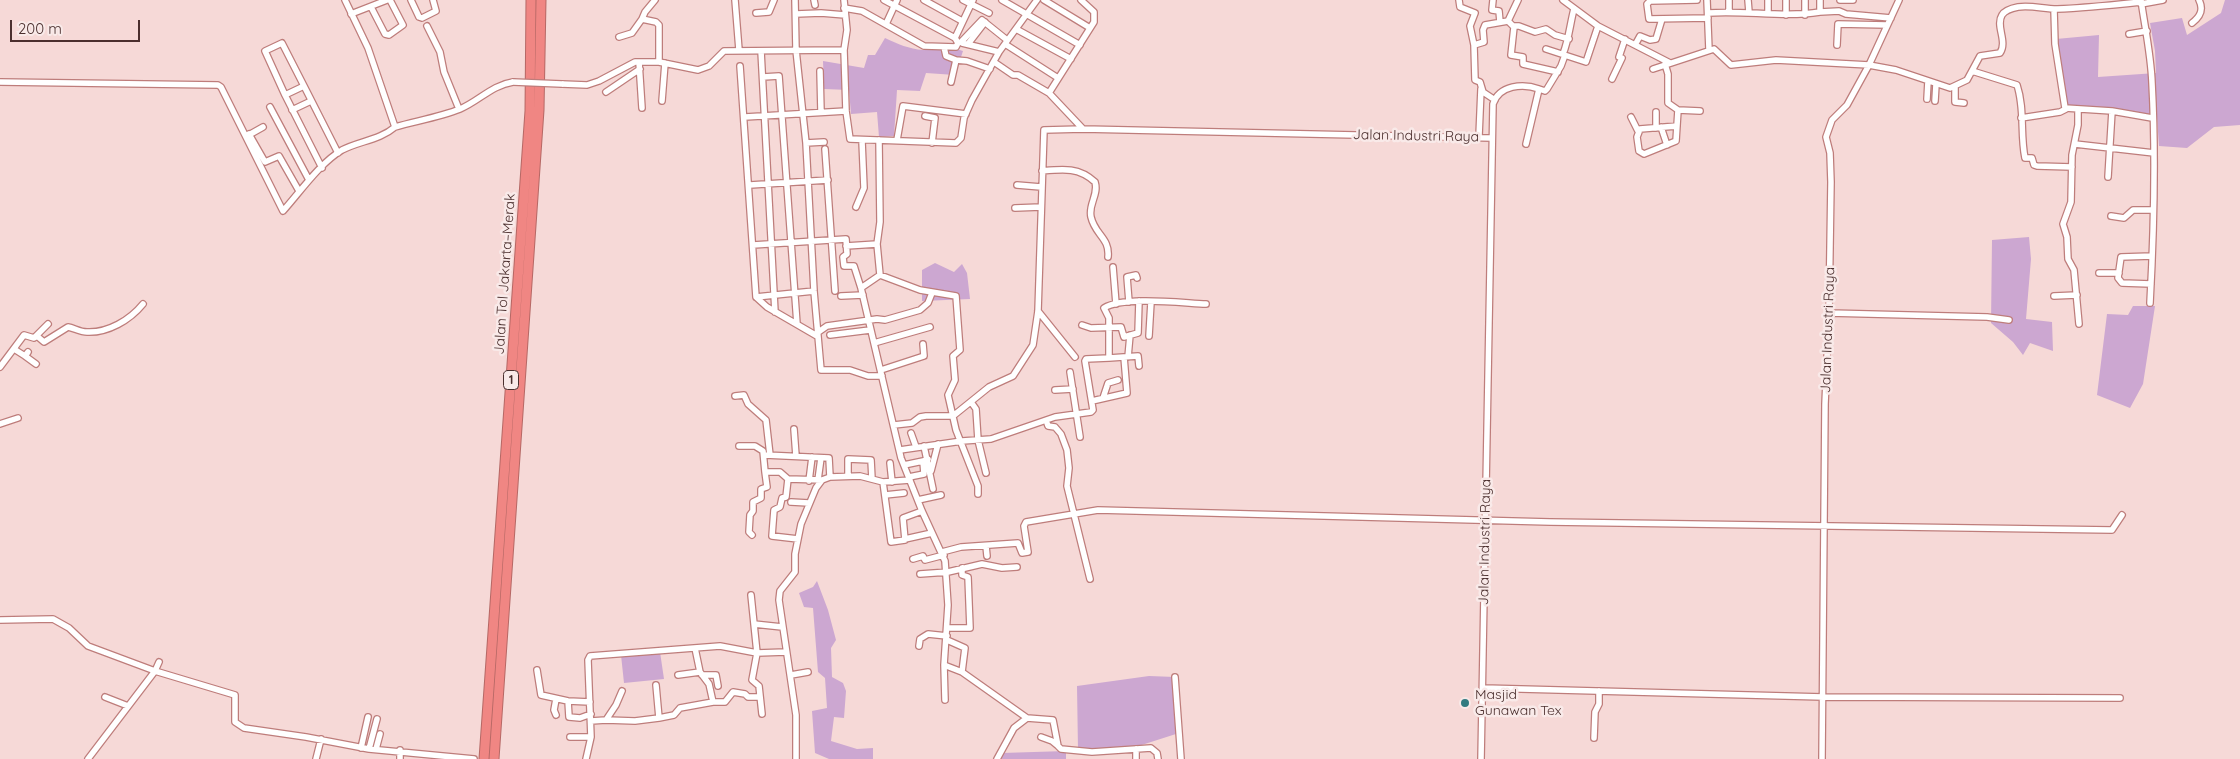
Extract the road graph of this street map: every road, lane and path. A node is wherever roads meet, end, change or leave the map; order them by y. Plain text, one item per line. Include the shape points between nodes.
1 (345, 0) edge
2 (389, 0) edge
3 (412, 0) edge
4 (433, 0) edge
5 (531, 0) edge
6 (541, 0) edge
7 (655, 0) edge
8 (736, 0) edge
9 (774, 0) edge
10 (795, 0) edge
11 (844, 0) edge
12 (884, 0) edge
13 (924, 0) edge
14 (963, 0) edge
15 (1002, 0) edge
16 (1037, 0) edge
17 (1044, 0) edge
18 (1082, 0) edge
19 (1459, 0) edge
20 (1493, 0) edge
21 (1518, 0) edge
22 (1563, 0) edge
23 (1697, 0) edge
24 (1707, 0) edge
25 (1728, 0) edge
26 (1748, 0) edge
27 (1768, 0) edge
28 (1786, 0) edge
29 (1805, 0) edge
30 (1820, 0) edge
31 (1840, 0) edge
32 (1853, 0) edge
33 (1899, 0) edge
34 (2163, 0) edge
35 (2199, 0) edge
36 (972, 2) edge
37 (2141, 2) edge
38 (896, 3) edge
39 (371, 7) junction
40 (844, 8) junction
41 (1574, 9) junction
42 (2054, 9) junction
43 (1839, 11) junction
44 (1729, 12) junction
45 (1749, 12) junction
46 (1820, 12) junction
47 (756, 13) dead end
48 (989, 13) dead end
49 (351, 14) junction
50 (796, 14) junction
51 (1028, 14) junction
52 (1768, 14) junction
53 (1806, 14) junction
54 (845, 15) junction
55 (1786, 15) junction
56 (1708, 16) junction
57 (1662, 18) junction
58 (1891, 18) junction
59 (642, 19) junction
60 (962, 21) junction
61 (1508, 21) junction
62 (985, 22) junction
63 (1500, 22) junction
64 (2192, 23) dead end
65 (886, 24) junction
66 (1887, 25) junction
67 (427, 26) dead end
68 (1514, 26) junction
69 (1598, 26) junction
70 (973, 28) junction
71 (1090, 28) junction
72 (1016, 29) junction
73 (2147, 32) junction
74 (2129, 34) dead end
75 (619, 37) dead end
76 (955, 38) junction
77 (1569, 39) junction
78 (1625, 39) junction
79 (1006, 42) junction
80 (968, 44) junction
81 (1080, 45) junction
82 (1474, 45) junction
83 (1635, 45) junction
84 (1837, 45) dead end
85 (944, 47) junction
86 (1546, 49) dead end
87 (739, 50) junction
88 (762, 50) junction
89 (796, 50) junction
90 (844, 50) junction
91 (1709, 50) junction
92 (999, 52) junction
93 (1564, 54) junction
94 (1071, 59) junction
95 (956, 60) junction
96 (640, 62) junction
97 (994, 62) junction
98 (662, 63) junction
99 (1667, 64) junction
100 (1869, 65) junction
101 (740, 66) dead end
102 (640, 69) junction
103 (990, 69) junction
104 (1653, 69) dead end
105 (820, 71) dead end
106 (1558, 72) junction
107 (1972, 72) junction
108 (763, 77) junction
109 (1058, 78) junction
110 (1612, 79) dead end
111 (1928, 81) junction
112 (0, 82) edge
113 (951, 82) dead end
114 (1936, 84) junction
115 (304, 86) junction
116 (1955, 86) junction
117 (1480, 88) junction
118 (1539, 89) junction
119 (606, 92) dead end
120 (1049, 93) junction
121 (285, 95) junction
122 (1927, 99) dead end
123 (1495, 100) junction
124 (311, 101) junction
125 (662, 101) dead end
126 (1935, 101) dead end
127 (1964, 103) dead end
128 (270, 107) dead end
129 (642, 108) dead end
130 (460, 109) junction
131 (2066, 109) junction
132 (2078, 109) junction
133 (292, 110) junction
134 (1678, 110) junction
135 (846, 111) junction
136 (1700, 111) dead end
137 (2112, 111) junction
138 (821, 112) junction
139 (1656, 112) dead end
140 (802, 113) junction
141 (782, 114) junction
142 (966, 114) junction
143 (765, 115) junction
144 (925, 116) dead end
145 (745, 117) junction
146 (1630, 117) dead end
147 (2021, 118) junction
148 (2152, 118) junction
149 (1677, 126) junction
150 (395, 127) junction
151 (263, 128) dead end
152 (1658, 128) junction
153 (1083, 129) junction
154 (1638, 130) junction
155 (247, 135) junction
156 (1479, 136) junction
157 (1492, 138) junction
158 (879, 140) junction
159 (897, 140) junction
160 (862, 141) junction
161 (824, 142) dead end
162 (806, 143) junction
163 (932, 143) junction
164 (1526, 144) dead end
165 (2075, 144) junction
166 (1667, 145) junction
167 (825, 149) dead end
168 (2109, 149) junction
169 (338, 153) junction
170 (2154, 153) junction
171 (2072, 166) junction
172 (322, 168) junction
173 (1042, 170) junction
174 (2108, 177) dead end
175 (310, 180) junction
176 (828, 180) junction
177 (808, 181) junction
178 (787, 182) junction
179 (769, 184) junction
180 (750, 185) junction
181 (1016, 185) dead end
182 (1041, 187) junction
183 (299, 192) junction
184 (856, 207) dead end
185 (1041, 207) junction
186 (1015, 208) dead end
187 (2152, 210) junction
188 (2111, 216) dead end
189 (832, 239) junction
190 (811, 240) junction
191 (791, 242) junction
192 (772, 243) junction
193 (877, 244) junction
194 (753, 245) junction
195 (846, 246) junction
196 (2152, 256) junction
197 (1108, 257) dead end
198 (1113, 267) dead end
199 (2119, 272) junction
200 (2099, 273) dead end
201 (880, 275) junction
202 (1136, 278) dead end
203 (2151, 284) junction
204 (861, 288) junction
205 (835, 290) dead end
206 (814, 291) junction
207 (794, 293) junction
208 (932, 293) junction
209 (2077, 294) junction
210 (775, 295) junction
211 (862, 295) junction
212 (841, 296) dead end
213 (2054, 296) dead end
214 (756, 297) junction
215 (1138, 301) junction
216 (1129, 302) junction
217 (1150, 302) junction
218 (2150, 303) dead end
219 (143, 304) dead end
220 (1116, 304) junction
221 (1206, 304) dead end
222 (1038, 311) junction
223 (775, 312) junction
224 (1829, 313) junction
225 (2009, 320) dead end
226 (868, 321) junction
227 (48, 324) dead end
228 (797, 324) junction
229 (2080, 324) dead end
230 (1082, 325) dead end
231 (930, 327) dead end
232 (1110, 329) junction
233 (870, 330) junction
234 (817, 334) junction
235 (830, 335) dead end
236 (1130, 335) junction
237 (37, 336) junction
238 (1149, 336) dead end
239 (874, 343) junction
240 (923, 344) dead end
241 (14, 348) junction
242 (1075, 357) dead end
243 (1126, 357) junction
244 (3, 358) edge
245 (1109, 358) junction
246 (36, 364) dead end
247 (0, 366) edge
248 (1139, 366) dead end
249 (1070, 372) dead end
250 (882, 373) junction
251 (1118, 380) dead end
252 (1073, 389) junction
253 (1055, 390) dead end
254 (735, 396) dead end
255 (1104, 398) junction
256 (1092, 401) junction
257 (970, 402) junction
258 (1077, 414) junction
259 (953, 416) junction
260 (18, 418) dead end
261 (1046, 420) junction
262 (0, 424) edge
263 (894, 425) junction
264 (794, 429) dead end
265 (911, 433) dead end
266 (1080, 437) dead end
267 (978, 440) junction
268 (962, 441) junction
269 (938, 444) junction
270 (739, 446) dead end
271 (924, 446) junction
272 (916, 447) junction
273 (900, 450) junction
274 (767, 455) junction
275 (796, 456) junction
276 (812, 458) junction
277 (820, 458) junction
278 (925, 460) junction
279 (890, 463) dead end
280 (904, 464) junction
281 (931, 471) junction
282 (765, 472) junction
283 (986, 473) dead end
284 (848, 476) junction
285 (830, 477) junction
286 (910, 478) junction
287 (788, 479) junction
288 (872, 479) junction
289 (820, 480) junction
290 (809, 481) junction
291 (883, 482) junction
292 (892, 482) junction
293 (933, 489) dead end
294 (904, 493) dead end
295 (978, 494) dead end
296 (885, 495) junction
297 (941, 495) dead end
298 (918, 500) junction
299 (791, 502) dead end
300 (809, 503) junction
301 (922, 511) junction
302 (1075, 512) junction
303 (2122, 515) dead end
304 (1485, 520) junction
305 (1825, 526) junction
306 (932, 533) junction
307 (752, 535) dead end
308 (798, 538) junction
309 (905, 539) junction
310 (986, 546) junction
311 (943, 553) junction
312 (986, 556) dead end
313 (913, 559) dead end
314 (1017, 567) dead end
315 (962, 568) junction
316 (948, 572) junction
317 (920, 574) dead end
318 (1090, 579) dead end
319 (751, 595) dead end
320 (0, 620) edge
321 (754, 624) junction
322 (782, 627) junction
323 (947, 628) junction
324 (947, 638) junction
325 (919, 646) dead end
326 (695, 648) junction
327 (757, 652) junction
328 (786, 652) junction
329 (159, 662) dead end
330 (944, 665) junction
331 (537, 670) dead end
332 (155, 671) junction
333 (808, 672) dead end
334 (962, 672) junction
335 (701, 673) junction
336 (678, 675) dead end
337 (791, 675) junction
338 (1175, 677) dead end
339 (656, 685) dead end
340 (718, 686) dead end
341 (1483, 688) junction
342 (622, 691) dead end
343 (1599, 691) junction
344 (1823, 696) junction
345 (105, 697) dead end
346 (760, 697) junction
347 (2120, 698) dead end
348 (556, 699) junction
349 (945, 700) dead end
350 (568, 701) junction
351 (590, 702) junction
352 (713, 702) junction
353 (128, 706) junction
354 (591, 714) junction
355 (762, 714) dead end
356 (556, 715) dead end
357 (368, 717) dead end
358 (660, 718) junction
359 (1027, 718) junction
360 (377, 719) dead end
361 (606, 720) junction
362 (591, 721) junction
363 (380, 734) dead end
364 (570, 737) dead end
365 (591, 737) junction
366 (1041, 738) dead end
367 (1594, 738) dead end
368 (321, 739) junction
369 (361, 748) junction
370 (1059, 748) junction
371 (369, 749) junction
372 (376, 749) junction
373 (1136, 749) junction
374 (400, 750) junction
375 (415, 752) junction
376 (1092, 756) edge
377 (469, 758) edge
378 (88, 759) edge
379 (316, 759) edge
380 (400, 759) edge
381 (414, 759) edge
382 (474, 759) edge
383 (484, 759) edge
384 (494, 759) edge
385 (586, 759) edge
386 (796, 759) edge
387 (997, 759) edge
388 (1136, 759) edge
389 (1158, 759) edge
390 (1180, 759) edge
391 (1482, 759) edge
392 (1822, 759) edge

1 - 49 street
2 - 39 street
2 - 39 street via 403,25 389,34 385,34
3 - 4 street via 422,18 436,10
5 - 383 highway, Jalan Tol Jakarta–Merak / 1 via 530,111
6 - 384 highway, Jalan Tol Jakarta–Merak / 1 via 539,110
7 - 59 street
8 - 87 street
9 - 47 street via 769,12
10 - 50 street
11 - 40 street
12 - 38 street
13 - 60 street
14 - 36 street
15 - 51 street
16 - 51 street
17 - 71 street
18 - 71 street via 1094,12
19 - 82 street via 1460,7 1475,13 1470,26
20 - 63 street via 1492,10 1499,11
21 - 61 street
22 - 41 street
23 - 57 street via 1648,2 1649,19
24 - 56 street
25 - 44 street
26 - 45 street
27 - 52 street
28 - 55 street
29 - 53 street
30 - 46 street
31 - 32 street
31 - 43 street
33 - 58 street, Jalan Industri Raya
34 - 37 street
35 - 64 street via 2200,17
36 - 48 street
36 - 60 street
37 - 42 street
37 - 73 street
38 - 65 street
38 - 76 street
39 - 49 street
40 - 54 street
40 - 65 street via 862,11
41 - 69 street
41 - 77 street via 1568,27
42 - 107 street via 2020,6 2004,13 2001,19 2003,49 2000,53 1980,56
42 - 131 street via 2055,44
43 - 46 street
43 - 58 street
44 - 45 street
44 - 56 street
45 - 52 street
46 - 53 street
49 - 150 street via 368,48
50 - 54 street
50 - 89 street
51 - 72 street
51 - 81 street
52 - 55 street
53 - 55 street
54 - 90 street
56 - 57 street
56 - 91 street
57 - 83 street via 1656,39 1653,41 1640,36
58 - 66 street, Jalan Industri Raya
59 - 75 street via 632,33
59 - 98 street via 659,25
60 - 70 street
60 - 76 street
61 - 63 street
61 - 68 street
62 - 70 street via 980,20
62 - 79 street
62 - 80 street
63 - 82 street via 1484,26 1484,42
65 - 85 street via 924,46
66 - 84 street via 1839,24
66 - 100 street, Jalan Industri Raya
67 - 130 street
68 - 77 street via 1535,32 1546,29
68 - 106 street via 1511,55 1523,58 1524,64
69 - 78 street
69 - 93 street via 1586,62
70 - 80 street via 962,41
71 - 81 street
72 - 79 street
72 - 94 street
73 - 74 street
73 - 148 street
76 - 85 street via 957,46
77 - 93 street
78 - 83 street
78 - 110 street via 1619,57 1622,58
79 - 92 street
79 - 109 street
80 - 92 street
81 - 94 street
82 - 117 street via 1475,80 1481,84
83 - 99 street
85 - 95 street via 946,56
86 - 93 street
87 - 88 street
87 - 98 street via 721,52 709,66 698,70
88 - 89 street
88 - 108 street
89 - 90 street
89 - 140 street
90 - 135 street
91 - 99 street
91 - 100 street via 1716,50 1731,65 1776,60
92 - 97 street
93 - 106 street
94 - 109 street
95 - 103 street
95 - 113 street
96 - 98 street
96 - 102 street
96 - 130 street, bridge via 629,64 599,82 587,84 513,82 499,85
97 - 103 street
97 - 120 street
98 - 125 street
99 - 104 street
99 - 134 street via 1668,103
100 - 111 street
100 - 224 street, Jalan Industri Raya via 1847,105 1832,120 1826,137 1831,182
101 - 145 street
102 - 119 street
102 - 129 street
103 - 142 street
105 - 138 street
106 - 118 street via 1546,90
107 - 116 street
107 - 147 street via 2017,85
108 - 141 street via 779,76
108 - 143 street
109 - 120 street
111 - 114 street
111 - 122 street
112 - 155 street via 216,84
114 - 116 street via 1950,88
114 - 126 street
115 - 121 street
115 - 121 street via 280,43 265,52
115 - 124 street
116 - 127 street via 1955,102
117 - 123 street
117 - 156 street
118 - 123 street via 1518,85
118 - 164 street
120 - 153 street
121 - 133 street
123 - 157 street
124 - 133 street
124 - 169 street
128 - 175 street
130 - 150 street
131 - 132 street
131 - 147 street
132 - 137 street
132 - 165 street
133 - 172 street
134 - 136 street
134 - 149 street
135 - 138 street
135 - 160 street via 848,136
137 - 148 street
137 - 168 street
138 - 140 street
139 - 152 street
140 - 141 street
140 - 162 street
141 - 143 street
141 - 178 street
142 - 159 street via 903,106
142 - 163 street via 959,141
143 - 145 street
143 - 179 street
144 - 163 street via 936,118
145 - 180 street
146 - 154 street
147 - 171 street via 2025,158 2032,158 2037,166
148 - 170 street
149 - 152 street
149 - 166 street via 1677,139
150 - 169 street via 387,134
151 - 155 street
152 - 154 street
152 - 166 street
153 - 156 street, Jalan Industri Raya
153 - 173 street, Jalan Industri Raya via 1044,130
154 - 166 street via 1641,154
155 - 183 street via 265,162 279,156
155 - 183 street via 283,211
156 - 157 street, Jalan Industri Raya
157 - 304 street, Jalan Industri Raya
158 - 159 street
158 - 160 street
158 - 193 street via 880,222
159 - 163 street
160 - 184 street via 864,188
161 - 162 street
162 - 177 street
165 - 168 street
165 - 171 street
167 - 176 street
168 - 170 street
168 - 174 street
169 - 172 street
170 - 187 street
171 - 209 street via 2071,202 2063,224
172 - 175 street
173 - 182 street, Jalan Industri Raya
173 - 197 street via 1076,170 1095,182 1096,194 1090,216 1108,244
175 - 183 street
176 - 177 street
176 - 189 street
177 - 178 street
177 - 190 street
178 - 179 street
178 - 191 street
179 - 180 street
179 - 192 street
180 - 194 street
181 - 182 street
182 - 185 street, Jalan Industri Raya
185 - 186 street
185 - 222 street, Jalan Industri Raya
187 - 188 street via 2133,210 2124,218
187 - 196 street
189 - 190 street
189 - 195 street via 846,239
189 - 205 street
190 - 191 street
190 - 206 street
191 - 192 street
191 - 207 street
192 - 194 street
192 - 210 street
193 - 195 street
193 - 201 street
194 - 214 street
195 - 204 street via 844,266 854,266
196 - 199 street via 2121,257
196 - 203 street
198 - 220 street
199 - 200 street
199 - 203 street via 2118,278 2122,283
201 - 204 street
201 - 208 street
202 - 216 street via 1127,273
203 - 218 street
204 - 211 street
206 - 207 street
206 - 234 street
207 - 210 street
207 - 228 street
208 - 226 street via 920,310 885,320
208 - 259 street via 956,296 960,350 953,356 955,380 948,393
209 - 213 street
209 - 229 street
210 - 214 street
210 - 223 street
211 - 212 street
211 - 226 street
214 - 223 street
215 - 216 street
215 - 217 street
215 - 236 street via 1139,331
216 - 220 street
217 - 221 street
217 - 238 street
219 - 237 street via 109,329 85,332 68,327 44,342
220 - 232 street via 1104,308
222 - 242 street
222 - 257 street, Jalan Industri Raya via 1033,345 1017,372
223 - 228 street
224 - 225 street
224 - 305 street, Jalan Industri Raya
226 - 233 street
226 - 234 street via 827,326
227 - 237 street
228 - 234 street
230 - 232 street
231 - 239 street
232 - 236 street via 1121,327 1124,337
232 - 245 street
233 - 235 street
233 - 239 street
234 - 250 street via 821,370 850,370 868,376
236 - 243 street
237 - 241 street via 32,339 24,335
239 - 250 street
240 - 250 street via 924,356
241 - 244 street
241 - 246 street
243 - 245 street
243 - 248 street via 1138,356
243 - 255 street via 1127,393
244 - 247 street
245 - 256 street via 1085,360
249 - 252 street
250 - 263 street
251 - 255 street via 1108,383
252 - 253 street
252 - 258 street
254 - 274 street via 744,395 750,406 766,420
255 - 256 street
256 - 258 street via 1093,411
257 - 259 street, Jalan Industri Raya
257 - 267 street via 976,409
258 - 261 street
258 - 266 street
259 - 263 street via 926,416 912,423
259 - 268 street
260 - 262 street
261 - 267 street via 995,438
261 - 302 street via 1048,426 1056,428 1063,437 1069,459 1067,486
263 - 273 street
264 - 275 street
265 - 272 street
267 - 268 street
267 - 283 street
268 - 269 street
268 - 295 street
269 - 271 street
269 - 281 street
270 - 274 street via 757,446
271 - 272 street
271 - 278 street
272 - 273 street
273 - 280 street
274 - 275 street
274 - 282 street
275 - 276 street
276 - 277 street
276 - 290 street
277 - 285 street via 829,458
277 - 289 street
278 - 280 street
278 - 281 street
278 - 286 street via 924,474
279 - 292 street
280 - 286 street
281 - 293 street
282 - 287 street via 780,472
282 - 307 street via 767,486 761,489 761,498 753,502 750,515 749,532
284 - 285 street
284 - 288 street
284 - 288 street via 848,459 871,460
285 - 289 street
286 - 292 street
286 - 298 street
287 - 290 street
287 - 308 street via 786,496 774,510 772,536
288 - 291 street
289 - 290 street
289 - 300 street
291 - 292 street
291 - 296 street
294 - 296 street
296 - 309 street via 890,541
297 - 298 street
298 - 301 street
299 - 300 street
300 - 308 street
301 - 306 street
301 - 309 street via 903,518
302 - 304 street via 1118,509
302 - 310 street via 1025,523 1028,552 1022,553 1018,543
302 - 318 street
303 - 305 street via 2112,530
304 - 305 street
304 - 341 street, Jalan Industri Raya
305 - 344 street, Jalan Industri Raya
306 - 309 street
306 - 311 street
308 - 322 street via 795,572 780,591
310 - 311 street via 960,547
310 - 312 street
311 - 313 street via 926,560 923,556
311 - 316 street
314 - 315 street via 982,564
315 - 316 street
315 - 323 street via 962,575 968,577 970,628
316 - 317 street
316 - 323 street
319 - 321 street
320 - 332 street via 53,619 88,646
321 - 322 street
321 - 327 street
322 - 328 street
323 - 324 street
324 - 325 street via 928,634 920,639
324 - 330 street
324 - 334 street via 966,648
326 - 327 street via 720,646
326 - 335 street
326 - 351 street via 590,656
327 - 328 street
327 - 346 street via 752,680 759,685
328 - 337 street
329 - 332 street
330 - 334 street
330 - 349 street
331 - 348 street via 540,694
332 - 353 street
332 - 368 street via 235,695 236,722 244,728
333 - 337 street
334 - 359 street
335 - 336 street
335 - 340 street via 716,675
335 - 352 street via 709,684
337 - 386 street via 796,715
338 - 390 street
339 - 358 street
341 - 343 street
341 - 391 street, Jalan Industri Raya
342 - 361 street
343 - 344 street
343 - 367 street
344 - 347 street
344 - 392 street, Jalan Industri Raya
345 - 353 street
346 - 352 street via 733,692 725,702
346 - 355 street
348 - 350 street
348 - 356 street
350 - 351 street
350 - 354 street via 569,717
351 - 354 street
352 - 358 street via 680,708 674,715
353 - 378 street
354 - 362 street
357 - 369 street
358 - 361 street via 635,722
359 - 370 street via 1053,720
359 - 387 street via 1014,728
360 - 371 street
361 - 362 street
362 - 365 street
363 - 372 street
364 - 365 street
365 - 385 street
366 - 370 street via 1052,741
368 - 369 street
368 - 379 street
369 - 371 street
370 - 376 street
371 - 372 street
372 - 374 street
373 - 376 street
373 - 388 street
373 - 389 street via 1152,748
374 - 375 street
374 - 380 street
375 - 377 street
375 - 381 street
377 - 382 street

